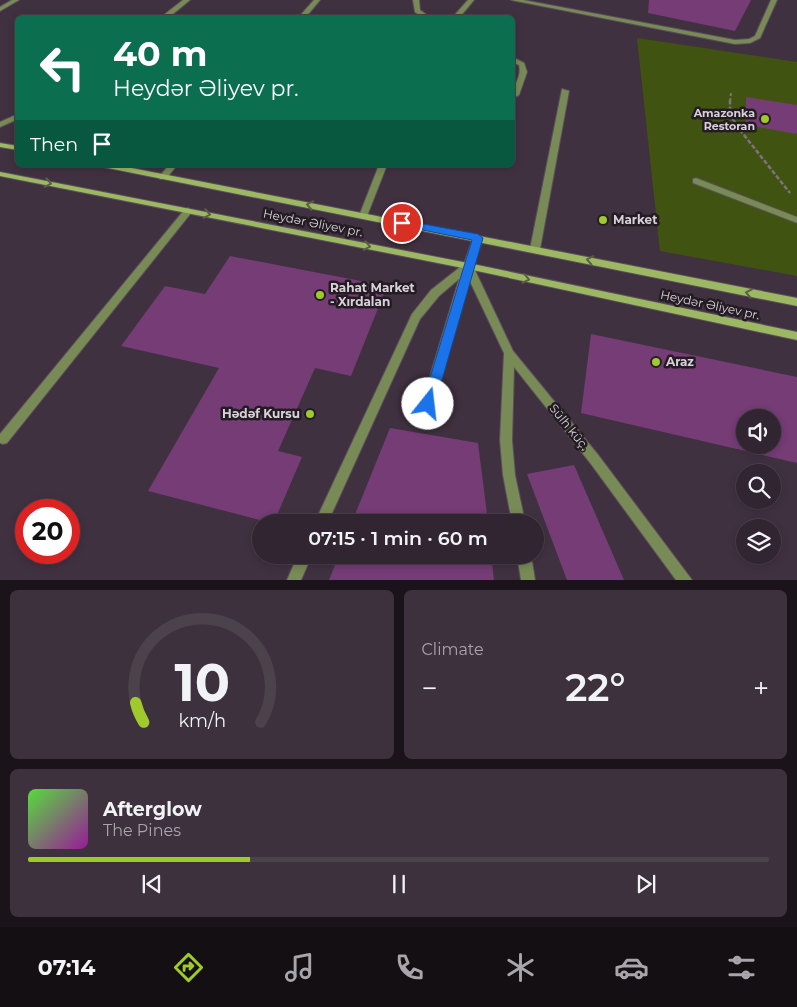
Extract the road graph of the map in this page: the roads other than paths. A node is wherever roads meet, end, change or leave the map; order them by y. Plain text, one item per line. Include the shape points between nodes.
1 (16, 0) edge
2 (187, 0) edge
3 (317, 0) edge
4 (416, 0) edge
5 (471, 0) edge
6 (514, 0) edge
7 (774, 0) edge
8 (0, 9) edge
9 (167, 15) edge
10 (304, 15) edge
11 (423, 15) edge
12 (458, 15) edge
13 (515, 60) edge
14 (565, 91) dead end
15 (515, 95) dead end
16 (15, 118) edge
17 (0, 125) edge
18 (0, 145) edge
19 (15, 148) edge
20 (113, 167) edge
21 (171, 167) edge
22 (382, 167) edge
23 (0, 174) edge
24 (163, 177) junction
25 (696, 181) dead end
26 (188, 210) junction
27 (363, 216) junction
28 (797, 220) edge
29 (478, 238) junction
30 (536, 249) junction
31 (468, 266) junction
32 (797, 302) edge
33 (797, 336) edge
34 (509, 353) junction
35 (428, 404) dead end
36 (3, 439) dead end
37 (325, 514) edge
38 (516, 514) edge
39 (302, 564) edge
40 (525, 564) edge
41 (294, 580) edge
42 (528, 580) edge
43 (685, 580) edge

1 - 8 street
2 - 9 street
3 - 10 street
4 - 11 street via 417,11
5 - 12 street
6 - 7 street via 735,42 758,37
13 - 15 street via 522,64 524,72
14 - 30 street
16 - 17 street
18 - 19 main road
20 - 24 main road, Heydər Əliyev pr.
21 - 24 street
22 - 27 street
23 -> 26 main road, Heydər Əliyev pr.
27 -> 24 main road, Heydər Əliyev pr.
25 - 28 street
26 -> 31 main road, Heydər Əliyev pr.
26 - 36 street
27 - 29 main road, Heydər Əliyev pr.
29 - 30 main road, Heydər Əliyev pr.
29 - 31 street
32 -> 30 main road, Heydər Əliyev pr.
31 -> 33 main road, Heydər Əliyev pr.
31 - 34 street, Sülh küç.
31 - 35 street
31 - 37 street via 435,293 416,317
34 - 38 street via 506,440
34 - 43 street, Sülh küç. via 596,460
39 - 41 street
40 - 42 street

